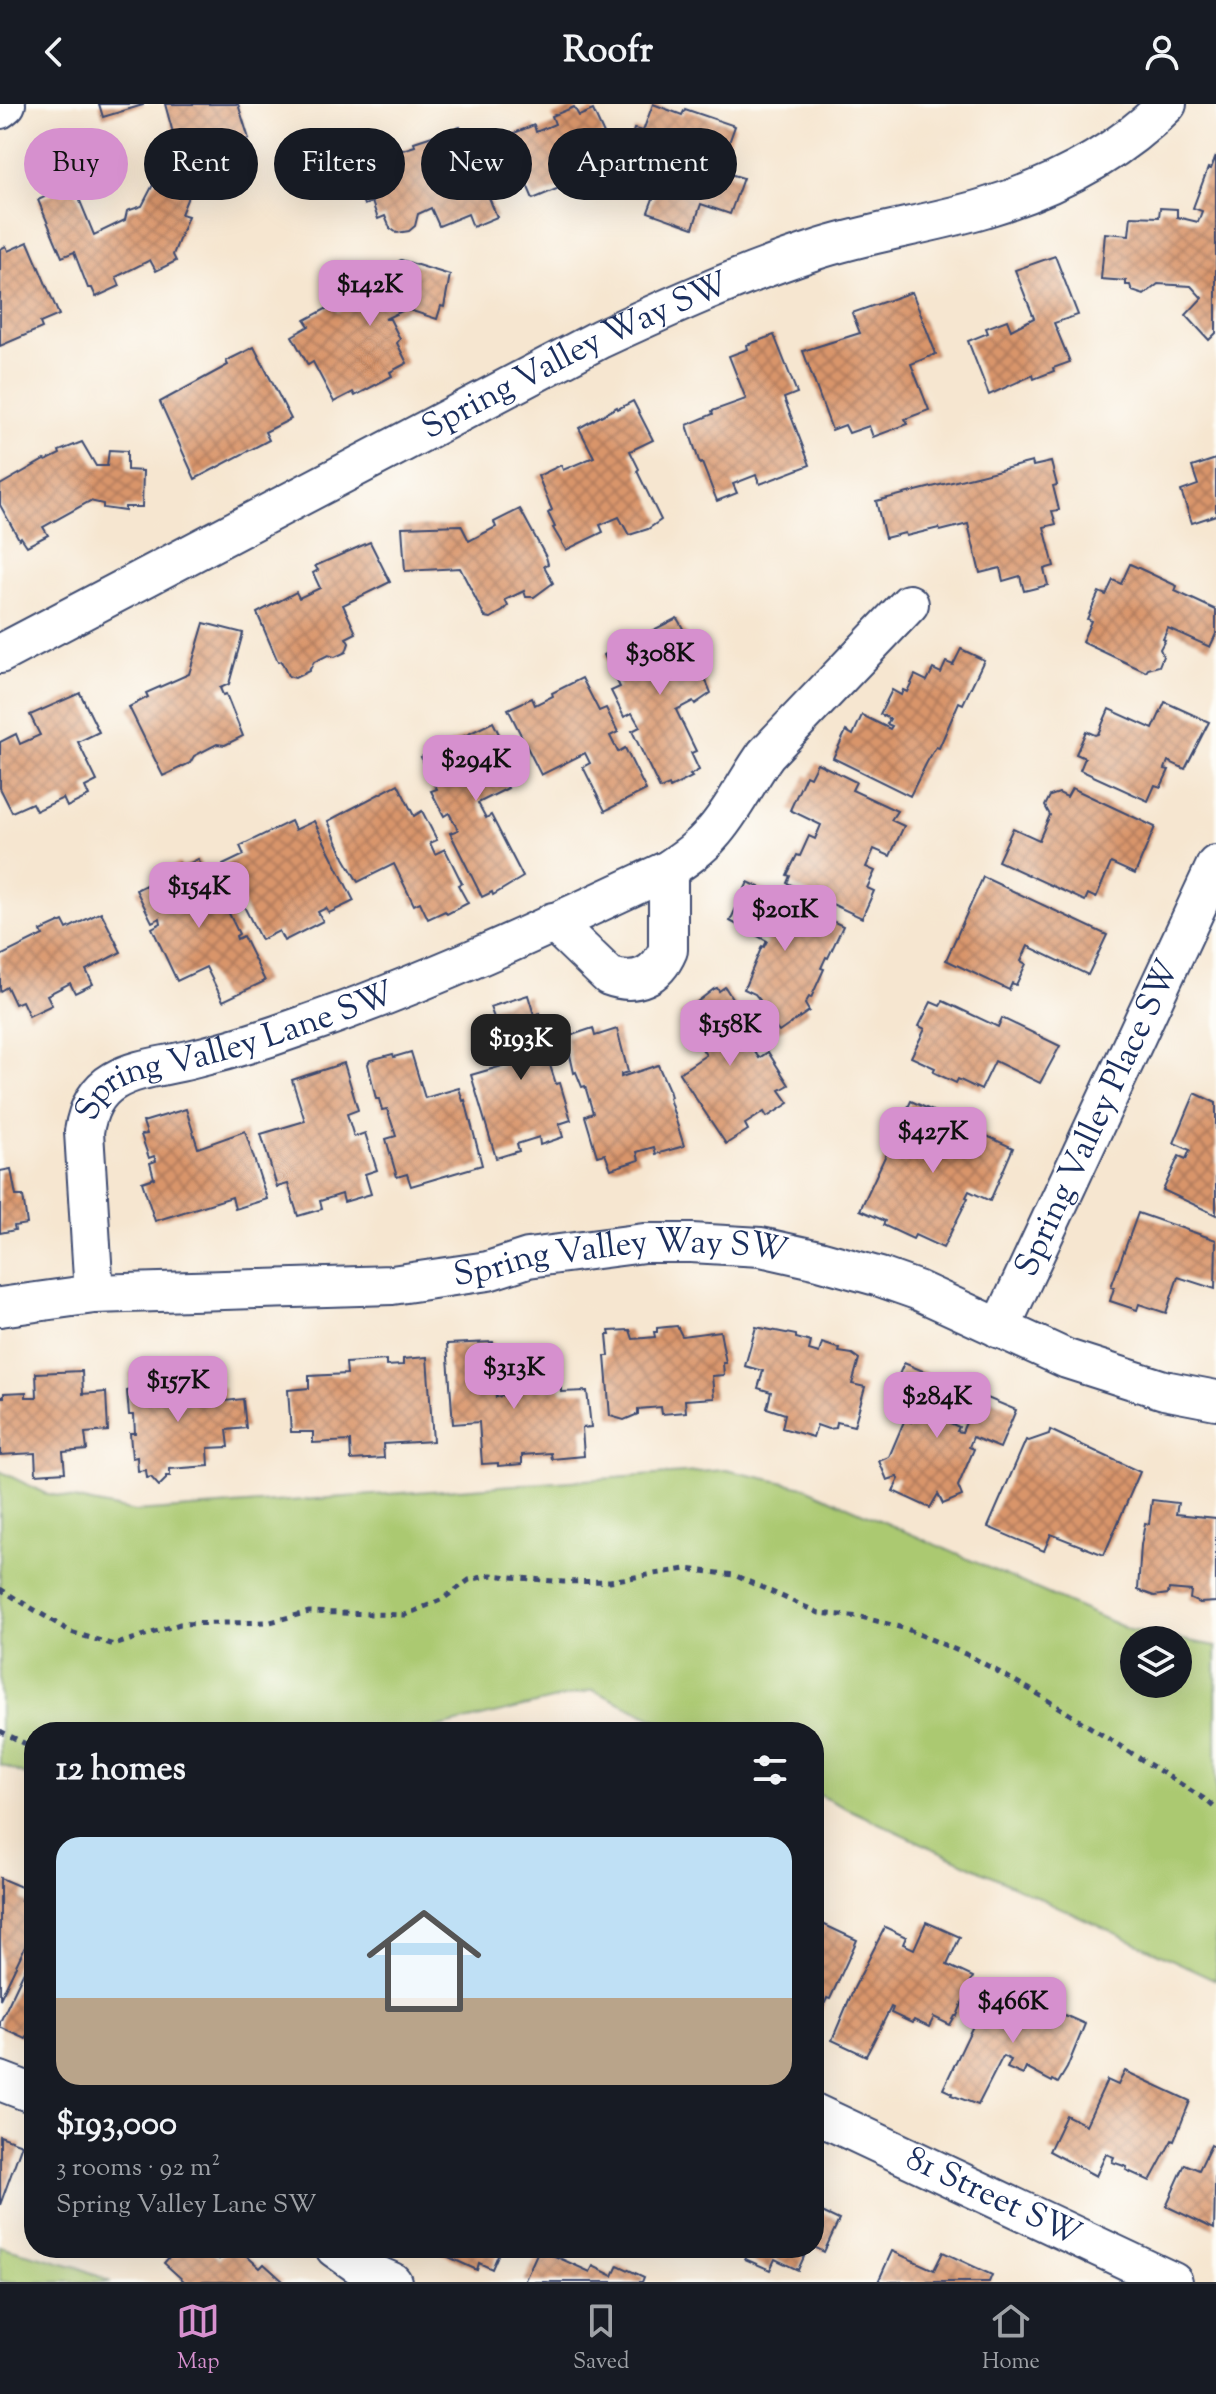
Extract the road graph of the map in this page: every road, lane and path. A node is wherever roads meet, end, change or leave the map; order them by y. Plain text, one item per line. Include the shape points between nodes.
1 (6, 104) edge
2 (1167, 104) edge
3 (0, 109) edge
4 (909, 604) dead end
5 (0, 654) edge
6 (1216, 865) edge
7 (668, 870) junction
8 (553, 922) junction
9 (94, 1294) junction
10 (0, 1307) edge
11 (1000, 1329) junction
12 (1216, 1400) edge
13 (0, 1589) edge
14 (0, 1731) edge
15 (24, 1743) edge
16 (1216, 1809) edge
17 (0, 2081) edge
18 (24, 2090) edge
19 (824, 2118) edge
20 (349, 2258) edge
21 (392, 2282) edge
22 (1173, 2282) edge

1 - 3 street
2 - 5 street, Spring Valley Way SW via 1074,174 984,208 813,251 600,339
4 - 7 street, Spring Valley Lane SW via 766,754 715,831
6 - 11 street, Spring Valley Place SW
7 - 8 street, Spring Valley Lane SW
7 - 8 street via 668,950 654,972 642,978 609,976
8 - 9 street, Spring Valley Lane SW via 331,1016 244,1047 129,1073 110,1083 87,1114 84,1132
9 - 10 street, Spring Valley Way SW
9 - 11 street, Spring Valley Way SW via 392,1285 488,1271 528,1258 644,1243 691,1243 761,1247 819,1260 917,1290
11 - 12 street, Spring Valley Way SW via 1067,1359 1164,1390
13 - 16 path via 71,1632 114,1645 180,1624 270,1622 309,1612 405,1615 443,1599 469,1580 491,1575 563,1582 686,1569 734,1575 819,1613 907,1629 970,1656
14 - 15 path
17 - 18 street
19 - 22 street, 81 Street SW
20 - 21 street

